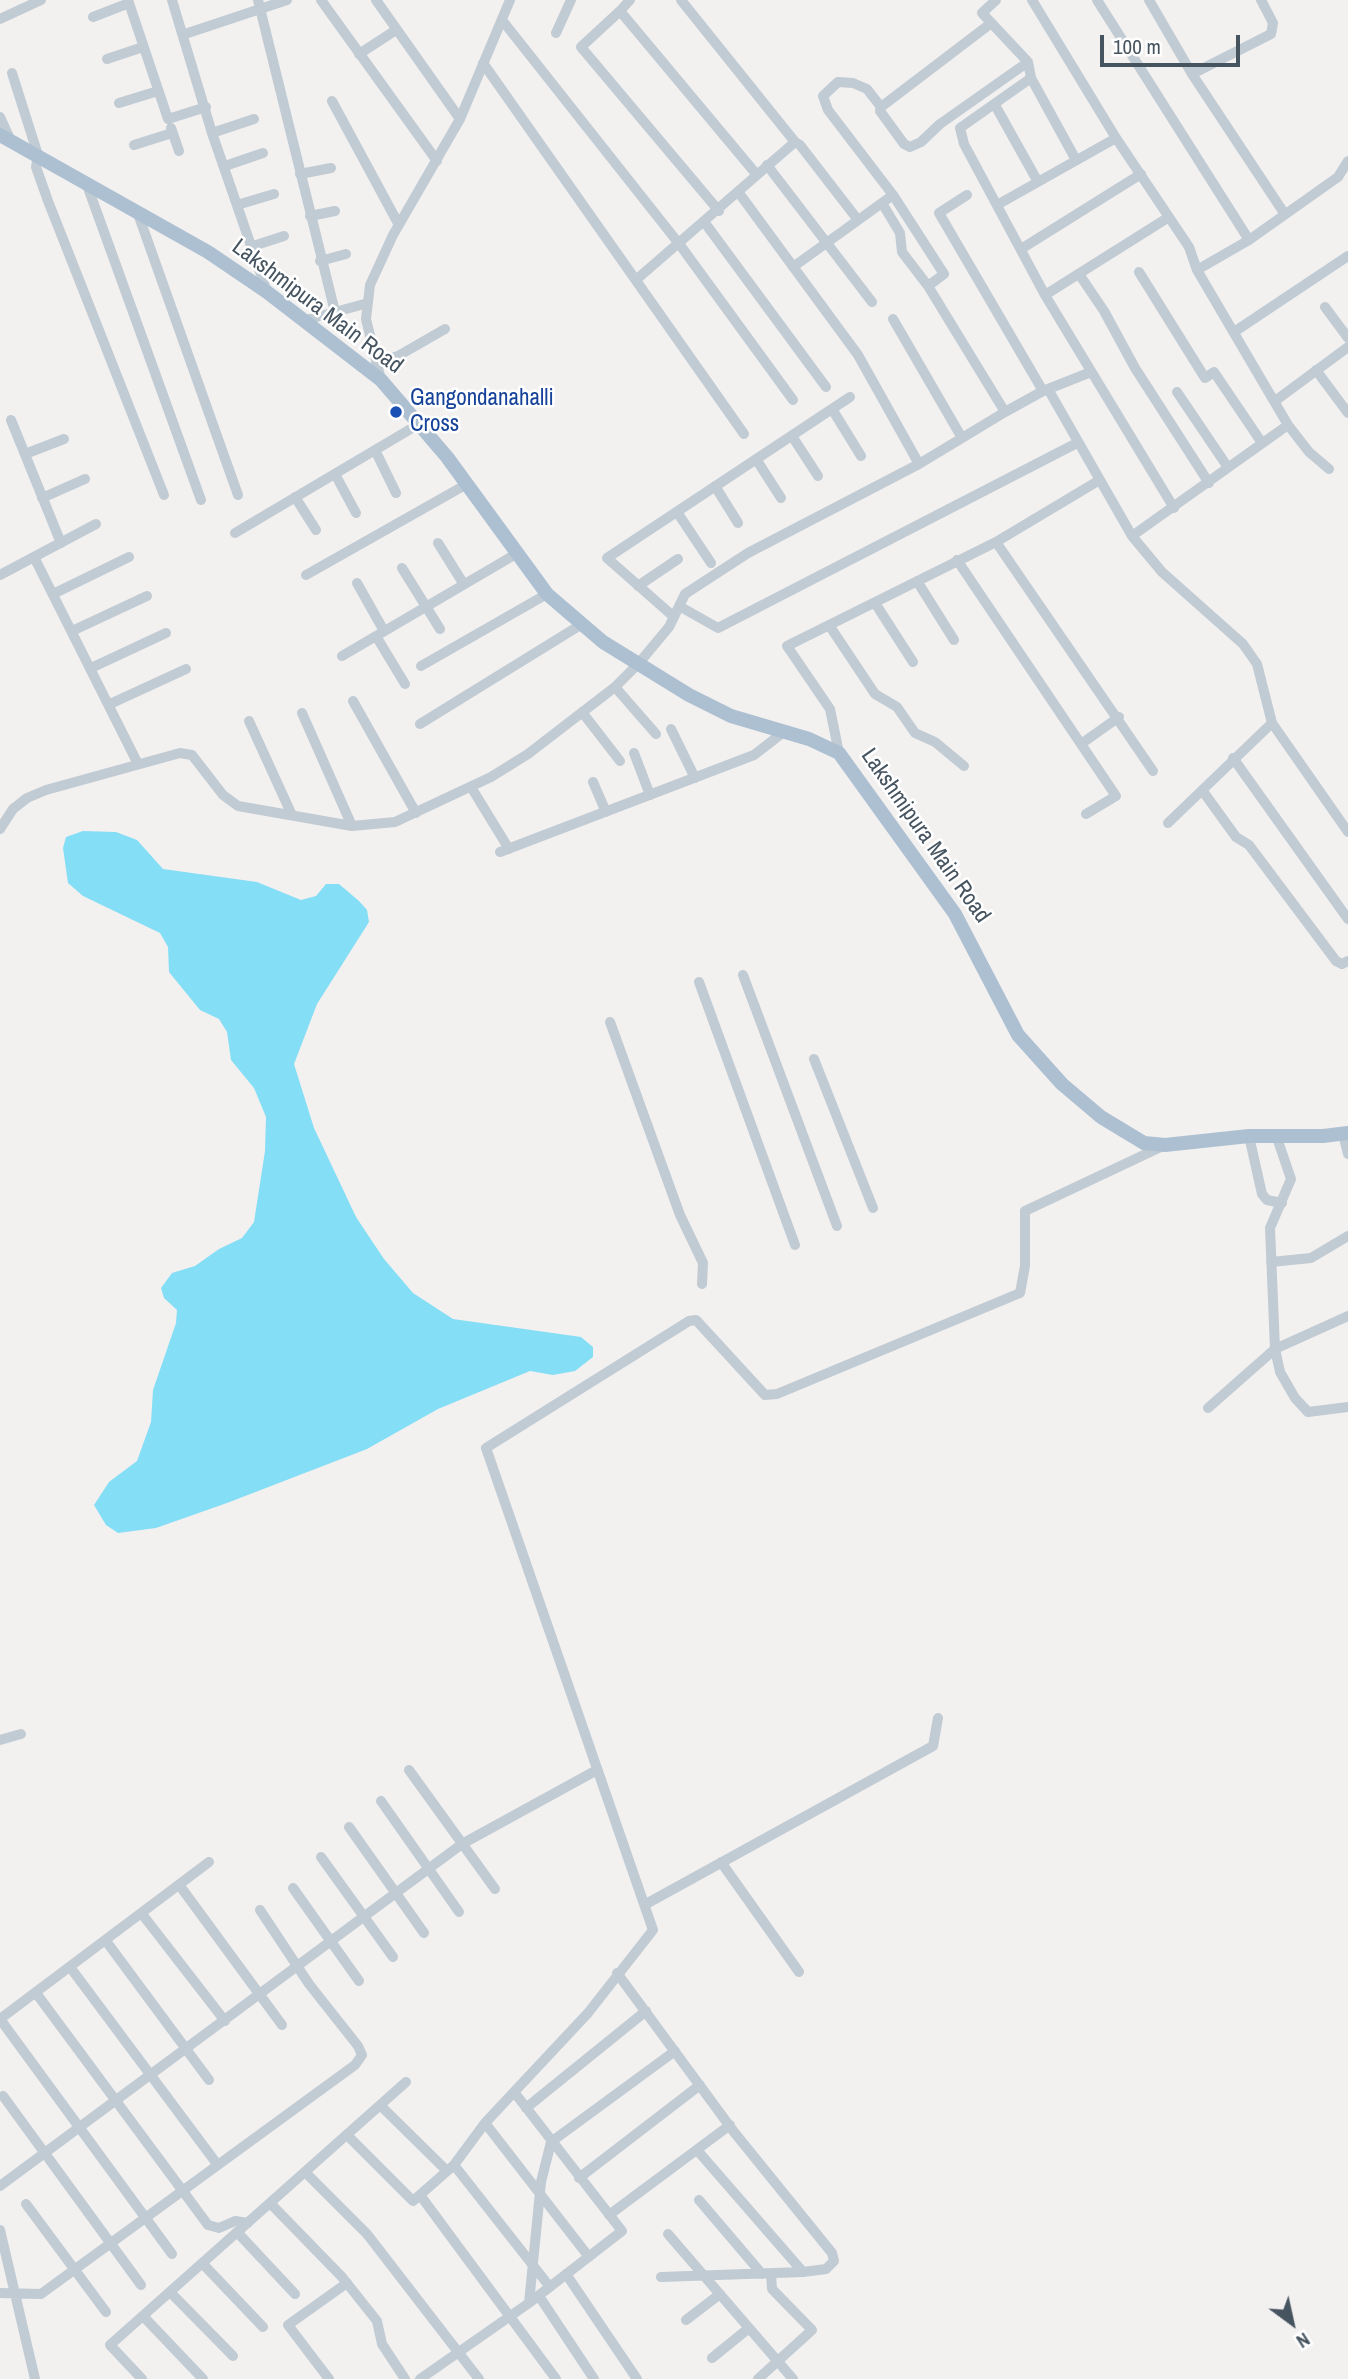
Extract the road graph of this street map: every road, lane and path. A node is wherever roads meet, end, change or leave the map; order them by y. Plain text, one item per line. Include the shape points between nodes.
1 (41, 0) edge
2 (172, 0) edge
3 (287, 0) edge
4 (321, 0) edge
5 (376, 0) edge
6 (510, 0) edge
7 (571, 0) edge
8 (630, 0) edge
9 (681, 0) edge
10 (996, 0) edge
11 (1032, 0) edge
12 (1097, 0) edge
13 (1149, 0) edge
14 (1261, 0) edge
15 (128, 2) edge
16 (21, 4) edge
17 (258, 4) edge
18 (620, 11) junction
19 (93, 17) dead end
20 (0, 19) edge
21 (502, 20) junction
22 (990, 24) junction
23 (396, 30) junction
24 (556, 33) dead end
25 (185, 34) junction
26 (143, 47) junction
27 (359, 54) junction
28 (107, 59) dead end
29 (1028, 62) junction
30 (482, 63) junction
31 (12, 73) dead end
32 (1192, 74) junction
33 (1031, 78) junction
34 (158, 90) junction
35 (332, 101) dead end
36 (120, 103) dead end
37 (995, 105) junction
38 (206, 107) junction
39 (881, 107) junction
40 (0, 117) edge
41 (167, 119) junction
42 (254, 119) dead end
43 (460, 119) junction
44 (172, 132) junction
45 (212, 133) junction
46 (6, 138) edge
47 (1116, 138) junction
48 (795, 142) junction
49 (134, 145) dead end
50 (179, 151) dead end
51 (263, 153) dead end
52 (38, 155) junction
53 (1076, 160) junction
54 (437, 161) junction
55 (1348, 161) edge
56 (768, 165) junction
57 (225, 166) junction
58 (331, 168) dead end
59 (300, 174) junction
60 (1141, 174) junction
61 (757, 175) junction
62 (1038, 182) junction
63 (87, 185) junction
64 (738, 193) junction
65 (274, 194) dead end
66 (893, 195) junction
67 (967, 195) dead end
68 (882, 203) junction
69 (237, 205) junction
70 (997, 205) junction
71 (137, 211) junction
72 (335, 211) dead end
73 (719, 211) junction
74 (1284, 213) junction
75 (310, 216) junction
76 (1169, 217) junction
77 (858, 220) junction
78 (705, 223) junction
79 (399, 225) junction
80 (284, 236) dead end
81 (1249, 240) junction
82 (827, 242) junction
83 (680, 245) junction
84 (253, 246) junction
85 (1021, 249) junction
86 (346, 254) dead end
87 (1348, 256) edge
88 (320, 261) junction
89 (793, 267) junction
90 (1197, 270) junction
91 (1139, 272) dead end
92 (1079, 274) junction
93 (637, 279) junction
94 (928, 286) junction
95 (267, 292) junction
96 (1045, 295) junction
97 (872, 302) dead end
98 (368, 303) junction
99 (1325, 307) dead end
100 (335, 312) junction
101 (893, 319) dead end
102 (302, 321) junction
103 (445, 328) dead end
104 (1234, 332) junction
105 (1348, 338) edge
106 (1348, 347) edge
107 (376, 362) junction
108 (1316, 370) junction
109 (1091, 372) junction
110 (381, 380) junction
111 (825, 387) dead end
112 (1046, 390) junction
113 (1177, 392) dead end
114 (850, 397) dead end
115 (793, 400) dead end
116 (1275, 401) junction
117 (832, 409) junction
118 (1005, 412) junction
119 (1348, 413) edge
120 (10, 420) dead end
121 (419, 424) junction
122 (1288, 425) junction
123 (744, 434) dead end
124 (792, 436) junction
125 (962, 438) junction
126 (64, 439) dead end
127 (1077, 443) junction
128 (1262, 443) junction
129 (375, 450) junction
130 (25, 454) junction
131 (861, 456) dead end
132 (756, 459) junction
133 (919, 464) junction
134 (1227, 466) junction
135 (1329, 469) dead end
136 (335, 474) junction
137 (818, 476) dead end
138 (85, 479) dead end
139 (1098, 481) junction
140 (1209, 483) junction
141 (467, 484) junction
142 (715, 486) junction
143 (396, 493) dead end
144 (164, 495) dead end
145 (238, 495) dead end
146 (42, 498) junction
147 (295, 498) junction
148 (781, 498) dead end
149 (201, 500) dead end
150 (1174, 508) junction
151 (677, 512) junction
152 (356, 513) dead end
153 (738, 523) dead end
154 (96, 524) dead end
155 (316, 530) dead end
156 (234, 533) dead end
157 (1132, 536) junction
158 (996, 542) junction
159 (61, 543) junction
160 (438, 543) dead end
161 (516, 554) junction
162 (34, 557) junction
163 (129, 557) dead end
164 (678, 559) dead end
165 (957, 560) junction
166 (711, 563) dead end
167 (402, 568) dead end
168 (0, 575) edge
169 (306, 575) dead end
170 (918, 581) junction
171 (357, 583) dead end
172 (463, 583) junction
173 (638, 586) junction
174 (52, 594) junction
175 (547, 594) junction
176 (147, 596) dead end
177 (875, 603) junction
178 (425, 606) junction
179 (679, 606) junction
180 (674, 617) junction
181 (582, 624) junction
182 (829, 625) junction
183 (440, 629) dead end
184 (72, 631) junction
185 (166, 633) dead end
186 (380, 634) junction
187 (954, 640) dead end
188 (342, 656) dead end
189 (913, 662) dead end
190 (639, 663) junction
191 (422, 666) dead end
192 (91, 668) junction
193 (186, 669) dead end
194 (405, 684) dead end
195 (615, 687) junction
196 (353, 701) dead end
197 (110, 704) junction
198 (582, 712) junction
199 (302, 713) dead end
200 (1119, 717) junction
201 (249, 721) dead end
202 (1272, 723) junction
203 (420, 724) dead end
204 (671, 729) dead end
205 (785, 731) junction
206 (656, 734) dead end
207 (1081, 744) junction
208 (634, 753) dead end
209 (839, 753) junction
210 (1233, 758) junction
211 (620, 761) dead end
212 (138, 762) junction
213 (964, 766) dead end
214 (1153, 771) dead end
215 (695, 778) junction
216 (593, 782) dead end
217 (471, 787) junction
218 (1202, 790) junction
219 (650, 795) junction
220 (606, 812) junction
221 (291, 813) junction
222 (416, 813) junction
223 (1086, 814) dead end
224 (1168, 823) dead end
225 (352, 826) junction
226 (0, 829) edge
227 (1348, 832) edge
228 (1348, 919) edge
229 (1348, 961) edge
230 (743, 975) dead end
231 (699, 982) dead end
232 (610, 1022) dead end
233 (814, 1059) dead end
234 (1345, 1134) edge
235 (1276, 1135) junction
236 (1249, 1136) junction
237 (1165, 1145) junction
238 (1348, 1154) edge
239 (1282, 1203) junction
240 (873, 1208) dead end
241 (836, 1226) dead end
242 (1348, 1236) edge
243 (795, 1245) dead end
244 (1271, 1262) junction
245 (702, 1284) dead end
246 (1348, 1315) edge
247 (1275, 1349) junction
248 (1348, 1407) edge
249 (1208, 1408) dead end
250 (938, 1718) dead end
251 (22, 1734) dead end
252 (0, 1740) edge
253 (409, 1770) dead end
254 (597, 1770) junction
255 (381, 1801) dead end
256 (349, 1827) dead end
257 (462, 1844) junction
258 (321, 1857) dead end
259 (209, 1862) dead end
260 (721, 1863) junction
261 (429, 1869) junction
262 (180, 1886) junction
263 (293, 1888) dead end
264 (495, 1889) dead end
265 (395, 1894) junction
266 (646, 1904) junction
267 (260, 1910) dead end
268 (459, 1912) dead end
269 (142, 1914) junction
270 (364, 1918) junction
271 (424, 1933) dead end
272 (106, 1941) junction
273 (332, 1942) junction
274 (393, 1957) dead end
275 (70, 1967) junction
276 (299, 1967) junction
277 (799, 1972) dead end
278 (617, 1973) junction
279 (359, 1981) dead end
280 (36, 1993) junction
281 (261, 1996) junction
282 (646, 2011) junction
283 (0, 2019) edge
284 (225, 2021) junction
285 (282, 2025) dead end
286 (187, 2048) junction
287 (675, 2051) junction
288 (152, 2075) junction
289 (208, 2080) dead end
290 (406, 2081) dead end
291 (700, 2085) junction
292 (514, 2092) junction
293 (3, 2096) dead end
294 (117, 2101) junction
295 (380, 2105) junction
296 (526, 2108) junction
297 (485, 2123) junction
298 (730, 2125) junction
299 (81, 2127) junction
300 (347, 2134) junction
301 (551, 2142) junction
302 (697, 2150) junction
303 (45, 2153) junction
304 (217, 2164) junction
305 (450, 2168) junction
306 (305, 2172) junction
307 (579, 2178) junction
308 (0, 2186) edge
309 (183, 2191) junction
310 (420, 2194) junction
311 (540, 2194) junction
312 (699, 2200) dead end
313 (270, 2203) junction
314 (26, 2204) dead end
315 (609, 2215) junction
316 (148, 2218) junction
317 (248, 2223) junction
318 (0, 2230) edge
319 (237, 2232) junction
320 (668, 2234) dead end
321 (110, 2244) junction
322 (172, 2254) dead end
323 (589, 2257) junction
324 (202, 2263) junction
325 (534, 2266) junction
326 (76, 2269) junction
327 (803, 2272) junction
328 (566, 2274) junction
329 (766, 2274) junction
330 (705, 2276) junction
331 (661, 2277) dead end
332 (347, 2283) junction
333 (141, 2285) dead end
334 (550, 2287) junction
335 (13, 2291) junction
336 (170, 2292) junction
337 (0, 2293) edge
338 (295, 2294) dead end
339 (720, 2294) junction
340 (539, 2296) junction
341 (529, 2303) junction
342 (106, 2312) dead end
343 (143, 2316) junction
344 (510, 2316) junction
345 (686, 2320) dead end
346 (263, 2327) dead end
347 (749, 2328) junction
348 (459, 2353) junction
349 (233, 2356) dead end
350 (712, 2358) dead end
351 (778, 2362) junction
352 (35, 2379) edge
353 (142, 2379) edge
354 (202, 2379) edge
355 (329, 2379) edge
356 (405, 2379) edge
357 (419, 2379) edge
358 (479, 2379) edge
359 (556, 2379) edge
360 (594, 2379) edge
361 (637, 2379) edge
362 (758, 2379) edge
363 (793, 2379) edge

1 - 16 street
2 - 25 street
3 - 17 street
4 - 27 street
5 - 23 street
6 - 21 street
7 - 24 street
8 - 18 street
9 - 48 street
10 - 22 street via 982,13
11 - 47 street
12 - 81 street
13 - 32 street
14 - 32 street via 1273,23 1271,34
15 - 19 street
15 - 26 street
16 - 20 street
17 - 25 street
17 - 59 street
18 - 61 street
18 - 73 street via 581,47
21 - 30 street
21 - 83 street
22 - 29 street
22 - 39 street
23 - 27 street
23 - 43 street
25 - 38 street
26 - 28 street
26 - 34 street
27 - 54 street
29 - 33 street
29 - 39 street via 911,147
30 - 43 street
30 - 93 street
31 - 52 street
32 - 74 street
33 - 37 street
33 - 53 street
34 - 36 street
34 - 41 street
35 - 79 street
37 - 62 street
37 - 70 street via 961,128 964,144
38 - 41 street
38 - 45 street
39 - 66 street via 867,89 853,83 838,82 823,96 828,110
40 - 46 street
41 - 44 street
42 - 45 street
43 - 54 street
44 - 49 street
44 - 50 street
45 - 57 street
46 - 52 main road, Lakshmipura Main Road
47 - 53 street
47 - 60 street
48 - 56 street
48 - 77 street
51 - 57 street
52 - 63 main road, Lakshmipura Main Road
52 - 144 street via 36,167 48,201
53 - 62 street
54 - 79 street
55 - 74 street via 1338,177
56 - 61 street
56 - 82 street
57 - 69 street
58 - 59 street
59 - 75 street
60 - 76 street
60 - 85 street
61 - 64 street
62 - 70 street
63 - 71 main road, Lakshmipura Main Road
63 - 149 street
64 - 73 street
64 - 89 street
65 - 69 street
66 - 68 street
66 - 94 street via 944,274
67 - 112 street via 940,214
68 - 77 street
68 - 94 street via 901,233 902,252
69 - 84 street
70 - 85 street
71 - 95 main road, Lakshmipura Main Road
71 - 145 street
72 - 75 street
73 - 78 street
74 - 81 street
75 - 88 street
76 - 90 street via 1189,247
76 - 92 street
77 - 82 street
78 - 83 street
78 - 111 street
79 - 98 street via 370,285
80 - 84 street
81 - 90 street
82 - 89 street
82 - 97 street
83 - 93 street
83 - 115 street
84 - 95 street
85 - 96 street
86 - 88 street
87 - 104 street
88 - 100 street
89 - 133 street via 858,355
90 - 104 street
91 - 128 street via 1205,378 1214,372
92 - 96 street
92 - 140 street
93 - 123 street
94 - 118 street
95 - 102 main road, Lakshmipura Main Road
96 - 109 street
98 - 100 street
98 - 107 street via 366,320
99 - 105 street
100 - 102 street
101 - 125 street
102 - 110 main road, Lakshmipura Main Road
103 - 107 street via 398,356
104 - 116 street
106 - 108 street
107 - 110 street
108 - 116 street
108 - 119 street
109 - 112 street
109 - 150 street
110 - 121 main road, Lakshmipura Main Road
112 - 118 street
112 - 127 street
113 - 134 street
114 - 117 street
116 - 122 street
117 - 124 street
117 - 131 street
118 - 125 street
120 - 130 street
121 - 129 street
121 - 141 main road, Lakshmipura Main Road
122 - 128 street
122 - 135 street
124 - 132 street
124 - 137 street
125 - 133 street
126 - 130 street
127 - 139 street
127 - 179 street via 718,628
128 - 134 street
129 - 136 street
129 - 143 street
130 - 146 street
132 - 142 street
132 - 148 street
133 - 179 street via 748,553 685,594
134 - 140 street
136 - 147 street
136 - 152 street
138 - 146 street
139 - 157 street
139 - 158 street
140 - 150 street
141 - 161 main road, Lakshmipura Main Road
141 - 169 street
142 - 151 street
142 - 153 street
146 - 159 street
147 - 155 street
147 - 156 street
150 - 157 street
151 - 166 street
151 - 173 street via 607,558
154 - 159 street
157 - 202 street via 1162,572 1243,644 1257,664
158 - 165 street
158 - 200 street
159 - 162 street
160 - 172 street
161 - 172 street
161 - 175 main road, Lakshmipura Main Road
162 - 168 street
162 - 174 street
163 - 174 street
164 - 173 street
165 - 170 street
165 - 207 street
167 - 178 street
170 - 177 street
170 - 187 street
171 - 186 street
172 - 178 street
173 - 180 street
174 - 184 street
175 - 181 main road, Lakshmipura Main Road
175 - 191 street
176 - 184 street
177 - 182 street
177 - 189 street
178 - 183 street
178 - 186 street
179 - 180 street
180 - 190 street
181 - 190 main road, Lakshmipura Main Road
181 - 203 street
182 - 209 street via 788,646 830,709
182 - 213 street via 875,694 897,707 915,733
184 - 192 street
185 - 192 street
186 - 188 street
186 - 194 street
190 - 195 street
190 - 205 main road, Lakshmipura Main Road via 731,716
192 - 197 street
193 - 197 street
195 - 198 street
195 - 206 street
196 - 222 street
197 - 212 street
198 - 211 street
198 - 217 street via 528,754
199 - 225 street
200 - 207 street
200 - 214 street
201 - 221 street
202 - 210 street
202 - 227 street
204 - 215 street
205 - 209 main road, Lakshmipura Main Road
205 - 215 street via 754,755
207 - 223 street via 1116,796
208 - 219 street
209 - 237 main road, Lakshmipura Main Road via 955,914 1001,1007 1041,1063 1124,1133 1144,1143
210 - 218 street
210 - 228 street
212 - 221 street via 180,753 192,755 223,795 238,806
212 - 226 street via 27,798
215 - 219 street
216 - 220 street
217 - 220 street via 505,850
217 - 222 street
218 - 224 street
218 - 229 street via 1336,961
219 - 220 street
221 - 225 street
222 - 225 street via 384,826
230 - 241 street
231 - 243 street
232 - 245 street via 680,1214 704,1263
233 - 240 street
234 - 235 main road, Lakshmipura Main Road
234 - 238 street
235 - 236 main road, Lakshmipura Main Road
235 - 239 street via 1291,1179
236 - 237 main road, Lakshmipura Main Road
236 - 239 street via 1262,1194
237 - 254 street via 1026,1211 1020,1293 777,1394 765,1395 696,1320 689,1321 486,1448
239 - 244 street via 1269,1228
242 - 244 street via 1311,1258
244 - 247 street
246 - 247 street
247 - 248 street via 1280,1372 1308,1412
247 - 249 street
250 - 260 street via 933,1746
251 - 252 street
253 - 257 street
254 - 257 street
254 - 266 street
255 - 261 street
256 - 265 street
257 - 261 street
257 - 264 street
258 - 270 street
259 - 262 street
260 - 266 street
260 - 277 street
261 - 265 street
261 - 268 street
262 - 269 street
262 - 281 street
263 - 273 street
265 - 270 street
265 - 271 street
266 - 278 street via 653,1930
267 - 276 street
269 - 272 street
269 - 284 street
270 - 273 street
270 - 274 street
272 - 275 street
272 - 286 street
273 - 276 street
273 - 279 street
275 - 280 street
275 - 288 street
276 - 281 street
276 - 304 street via 362,2055 355,2065
278 - 282 street
278 - 292 street via 588,2013
280 - 283 street
280 - 294 street
281 - 284 street
281 - 285 street
282 - 287 street
282 - 296 street
283 - 299 street
284 - 286 street
286 - 288 street
286 - 289 street
287 - 291 street
287 - 301 street
288 - 294 street
288 - 304 street
290 - 295 street
291 - 298 street
291 - 307 street
292 - 296 street
292 - 297 street
293 - 303 street
294 - 299 street
294 - 309 street
295 - 300 street
295 - 305 street
296 - 301 street
297 - 305 street
297 - 311 street
298 - 302 street
298 - 327 street via 832,2253 834,2261 826,2269
299 - 303 street
299 - 316 street
300 - 306 street
300 - 310 street via 413,2201
301 - 307 street
301 - 311 street
302 - 315 street
302 - 327 street
303 - 308 street
303 - 321 street
304 - 309 street
305 - 310 street
305 - 325 street
306 - 313 street
306 - 348 street via 367,2234
307 - 315 street
309 - 316 street
309 - 317 street via 208,2225 219,2228 234,2221
310 - 344 street
311 - 323 street
311 - 325 street
312 - 329 street
313 - 317 street
313 - 332 street
314 - 326 street
315 - 323 street via 622,2231
316 - 321 street
316 - 322 street
317 - 319 street
318 - 335 street
319 - 324 street
319 - 338 street
320 - 330 street
321 - 326 street
321 - 333 street
323 - 328 street
324 - 336 street
324 - 346 street
325 - 334 street
325 - 341 street
326 - 335 street via 41,2294
326 - 342 street
327 - 329 street
328 - 334 street
328 - 361 street
329 - 330 street
329 - 351 street via 772,2288 812,2330
330 - 331 street
330 - 339 street
332 - 355 street via 288,2325
332 - 356 street via 377,2321 382,2344
334 - 340 street
335 - 337 street
335 - 352 street
336 - 343 street
336 - 349 street
339 - 345 street
339 - 347 street
340 - 341 street
340 - 360 street
341 - 344 street
343 - 353 street via 110,2345
343 - 354 street
344 - 348 street
344 - 359 street
347 - 350 street
347 - 351 street
348 - 357 street
348 - 358 street
351 - 362 street
351 - 363 street

